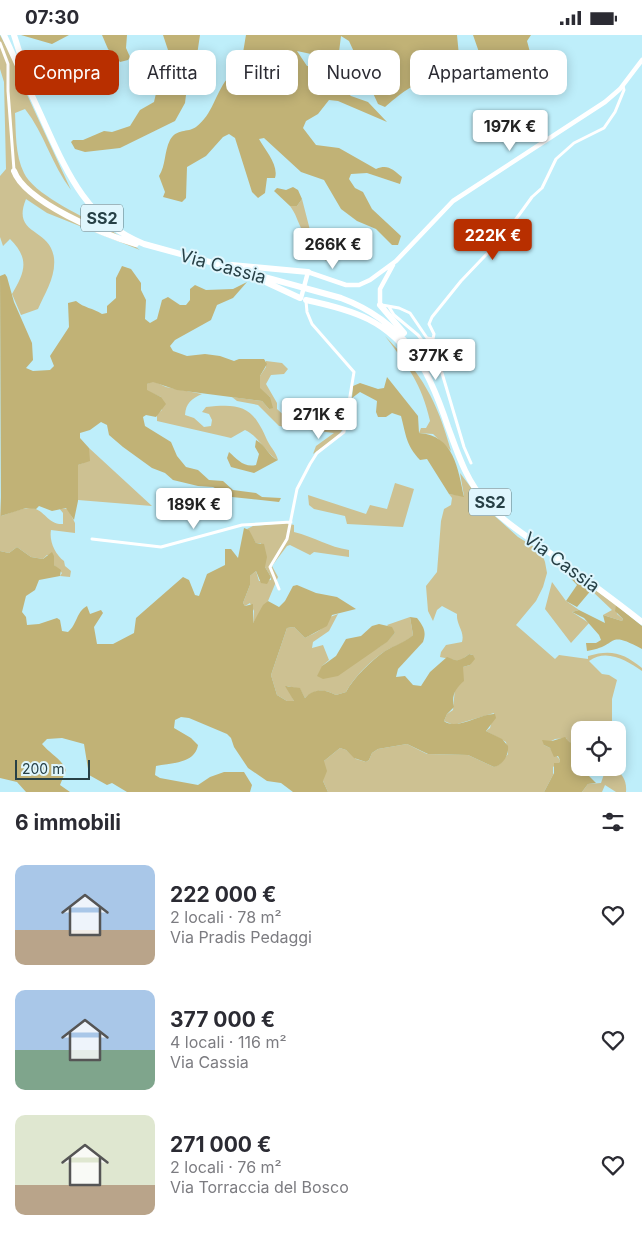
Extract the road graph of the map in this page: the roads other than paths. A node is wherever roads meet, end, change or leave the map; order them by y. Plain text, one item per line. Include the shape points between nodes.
1 (6, 35) edge
2 (14, 35) edge
3 (0, 43) edge
4 (19, 50) edge
5 (15, 53) edge
6 (642, 60) edge
7 (623, 86) junction
8 (36, 95) edge
9 (14, 171) joint
10 (160, 249) junction
11 (396, 261) junction
12 (232, 265) junction
13 (240, 270) junction
14 (308, 272) junction
15 (297, 283) junction
16 (310, 287) junction
17 (303, 299) junction
18 (380, 305) junction
19 (389, 306) junction
20 (404, 333) junction
21 (438, 397) junction
22 (471, 463) dead end
23 (291, 522) junction
24 (92, 539) dead end
25 (279, 589) dead end
26 (642, 617) edge
27 (642, 622) edge

1 - 5 highway, Via Cassia / SS2
1 - 10 highway, Via Cassia / SS2 via 67,172 82,197 100,217 120,231
2 - 4 highway
3 - 9 street via 8,64
6 - 7 street
7 - 11 street via 604,102 453,201
7 - 19 street via 620,103 607,125 596,134 574,143 560,155 542,188 506,234 432,317 433,339 427,338 410,313
8 - 12 highway, Via Cassia / SS2 via 74,178 102,213 146,241
9 - 10 highway via 26,190 53,207 112,237
10 - 13 highway, Via Cassia / SS2
11 - 14 street via 370,280 355,285 341,284
11 - 18 street via 381,284
12 - 14 highway
12 - 15 highway, Via Cassia / SS2
13 - 15 highway, Via Cassia / SS2
13 - 17 highway
14 - 17 street
15 - 16 highway, Via Cassia / SS2
16 - 20 highway, Via Cassia / SS2 via 357,301
16 - 21 highway, Via Cassia / SS2 via 355,303 389,324 416,355
17 - 21 highway via 352,311 382,326 412,357
17 - 23 street via 310,322 353,369 355,377 345,430 313,458 297,489
18 - 19 street
18 - 20 highway
19 - 22 street via 393,314 418,335 439,363
20 - 26 highway, Via Cassia / SS2 via 430,370 464,461 482,493 509,519
21 - 27 highway, Via Cassia / SS2 via 463,467 494,512
23 - 24 street via 246,525 161,547
23 - 25 street via 286,541 270,567

